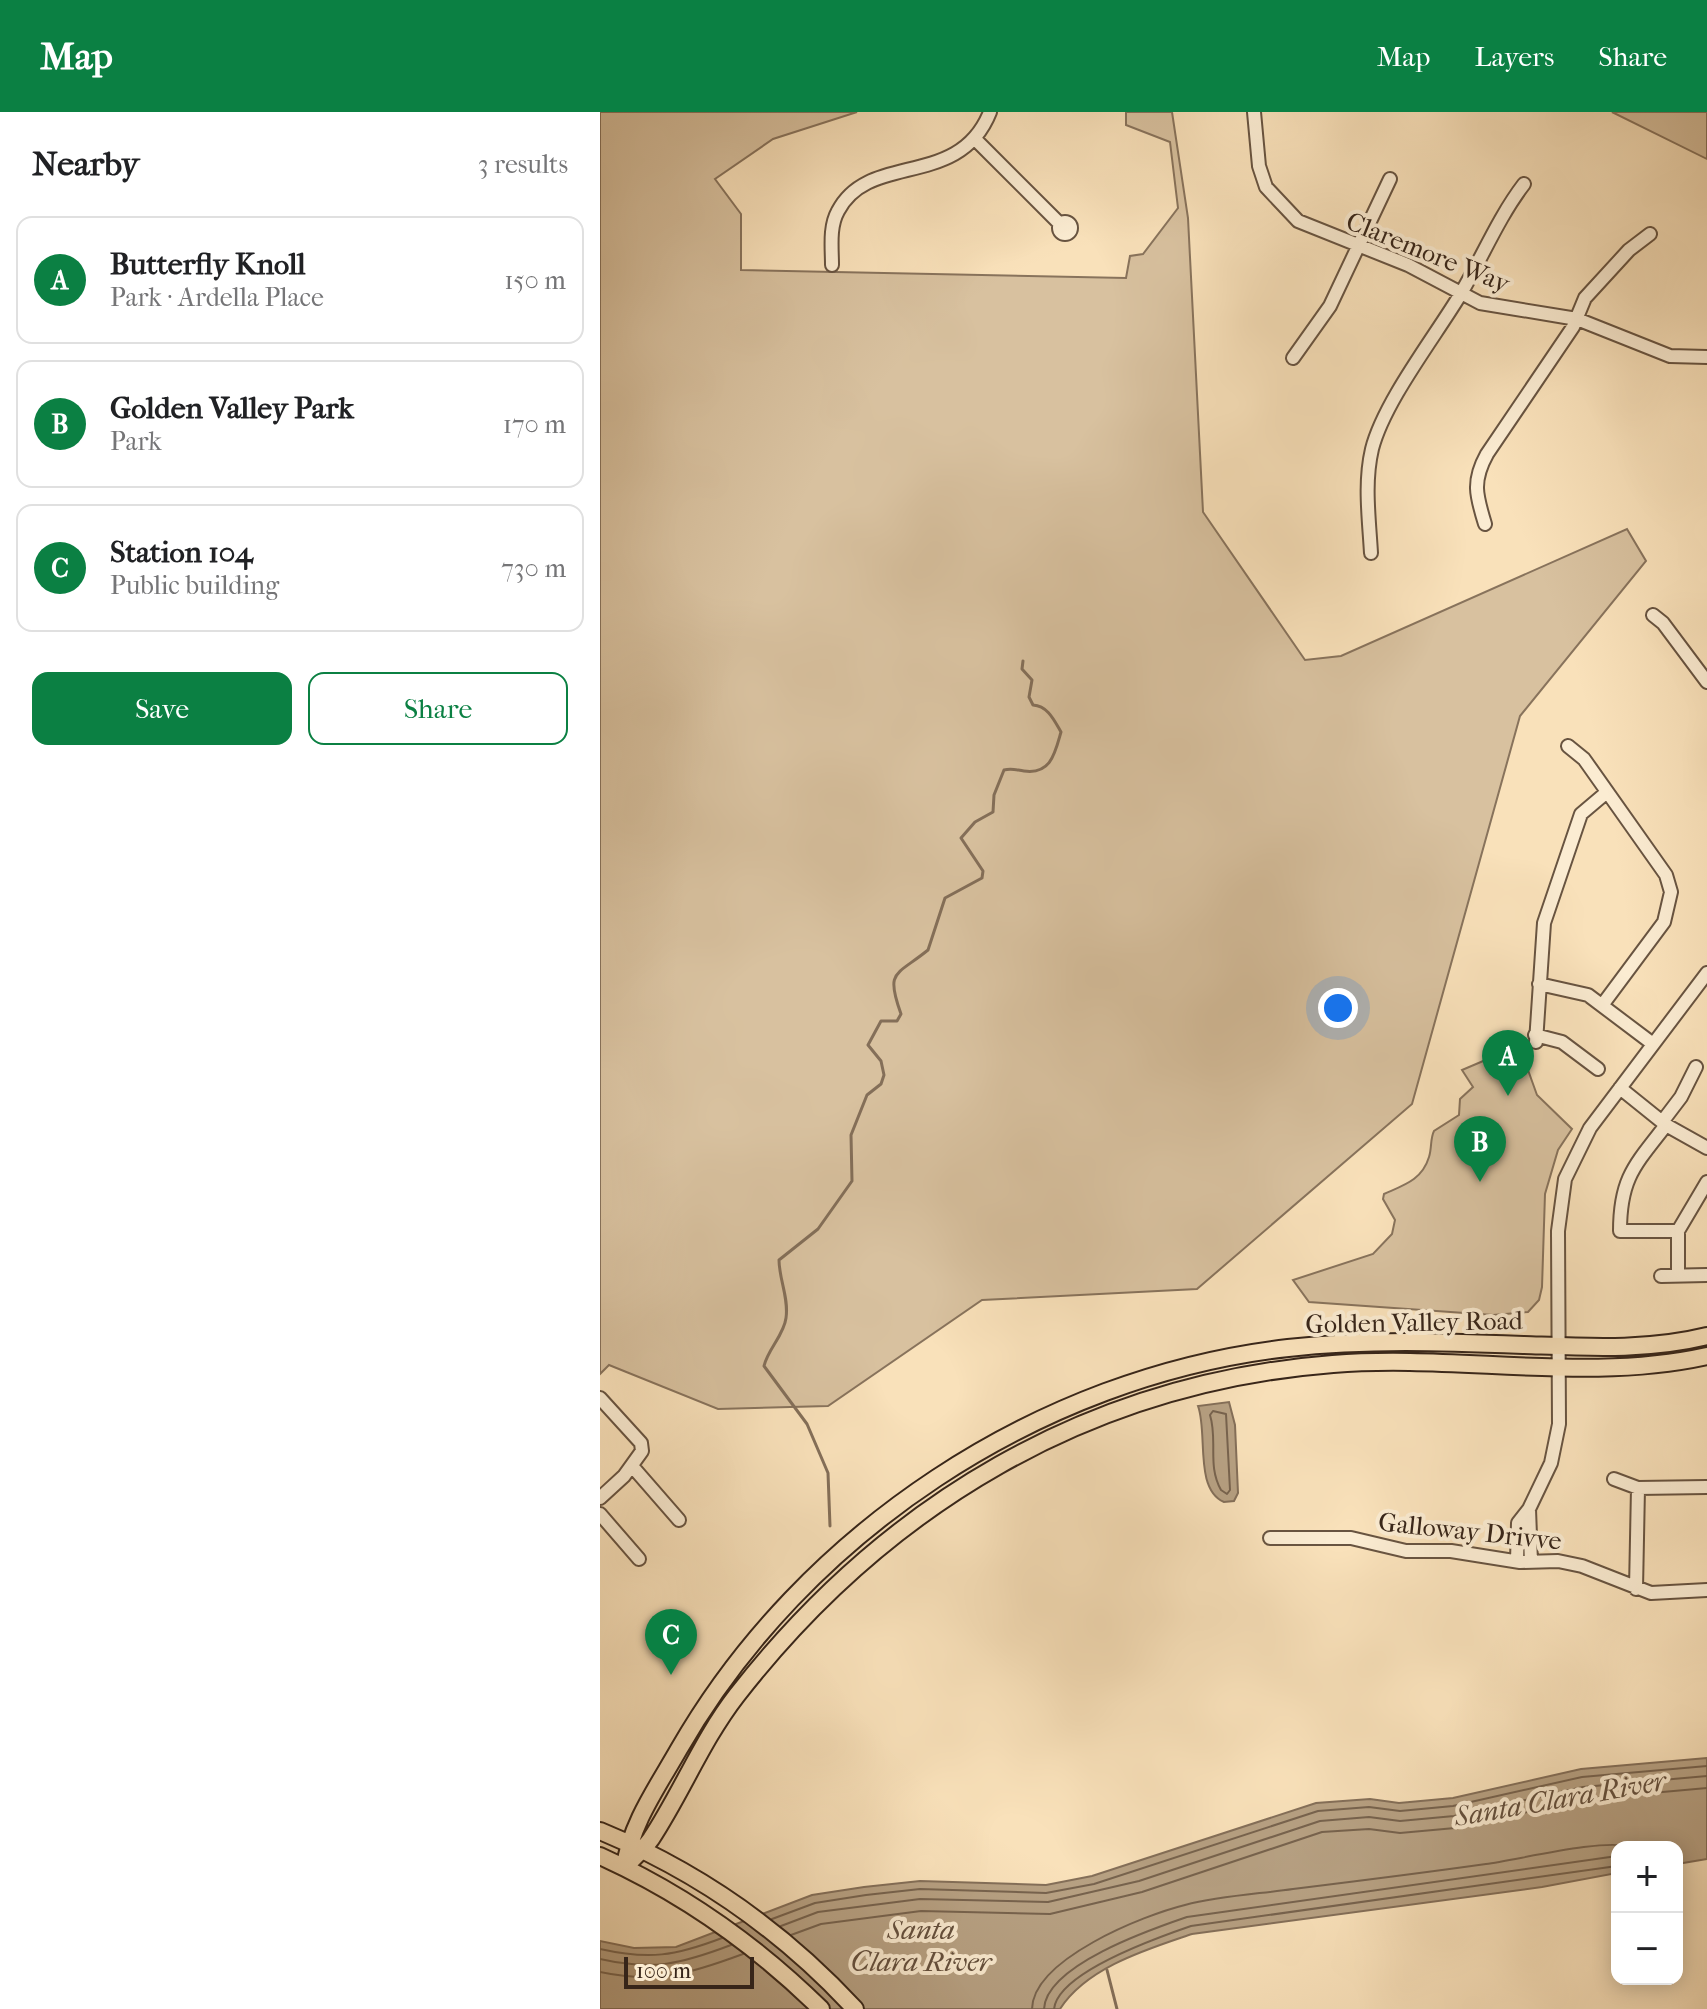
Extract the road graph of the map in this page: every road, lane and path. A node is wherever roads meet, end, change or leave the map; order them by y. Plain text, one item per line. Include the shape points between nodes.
1 (990, 112) edge
2 (1254, 112) edge
3 (976, 140) junction
4 (1390, 179) dead end
5 (1524, 184) dead end
6 (1060, 224) dead end
7 (1650, 234) dead end
8 (1359, 247) junction
9 (832, 265) dead end
10 (1462, 291) junction
11 (1577, 319) junction
12 (1707, 357) edge
13 (1293, 358) dead end
14 (1485, 524) dead end
15 (1371, 553) dead end
16 (1653, 615) dead end
17 (1707, 682) edge
18 (1568, 746) dead end
19 (1607, 792) junction
20 (1707, 973) edge
21 (1539, 984) junction
22 (1603, 1004) junction
23 (1653, 1044) junction
24 (1696, 1067) dead end
25 (1598, 1069) dead end
26 (1620, 1088) junction
27 (1664, 1124) junction
28 (1707, 1148) edge
29 (1707, 1182) edge
30 (1678, 1231) junction
31 (1678, 1275) junction
32 (1707, 1275) edge
33 (1661, 1276) dead end
34 (1707, 1336) edge
35 (1560, 1346) junction
36 (1707, 1356) edge
37 (1560, 1365) junction
38 (600, 1398) edge
39 (632, 1466) junction
40 (1614, 1479) dead end
41 (1707, 1487) edge
42 (1638, 1488) junction
43 (600, 1498) edge
44 (1529, 1509) junction
45 (600, 1514) edge
46 (679, 1520) dead end
47 (1270, 1538) dead end
48 (639, 1559) dead end
49 (1517, 1561) junction
50 (1531, 1562) junction
51 (1636, 1589) junction
52 (1707, 1590) edge
53 (740, 1659) junction
54 (717, 1722) junction
55 (690, 1767) junction
56 (600, 1831) edge
57 (634, 1846) junction
58 (600, 1856) edge
59 (625, 1867) junction
60 (707, 1885) junction
61 (821, 2009) edge
62 (855, 2009) edge

1 - 3 street
2 - 8 street, Claremore Way via 1259,166 1279,205 1298,221
3 - 6 street
3 - 9 street via 953,155 852,191 832,229
4 - 8 street
5 - 10 street
7 - 11 street via 1585,298
8 - 10 street, Claremore Way
8 - 13 street via 1330,306
10 - 11 street, Claremore Way via 1498,308
10 - 15 street via 1385,417 1372,448 1367,490
11 - 12 street, Claremore Way via 1656,353
11 - 14 street via 1476,474 1474,490
16 - 17 street
18 - 19 street
19 - 21 street via 1581,814 1572,834 1544,923
19 - 22 street via 1666,875 1671,892 1664,922
20 - 23 street
21 - 22 street via 1569,987
21 - 25 street via 1536,1039 1562,1042
22 - 23 street
23 - 26 street
24 - 27 street
26 - 27 street
26 - 35 street via 1590,1128 1565,1179 1558,1231
27 - 28 street
27 - 30 street via 1622,1191 1620,1231
29 - 30 street
30 - 31 street
31 - 32 street
31 - 33 street
34 - 35 main road, Golden Valley Road via 1639,1346
35 - 37 street
35 - 53 main road, Golden Valley Road via 1417,1342 1285,1348 1188,1368 1096,1397 987,1447 889,1511 790,1601
36 - 37 main road, Golden Valley Road via 1638,1365
37 - 44 street via 1555,1445
37 - 54 main road, Golden Valley Road via 1398,1361 1288,1368 1188,1388 1085,1422 994,1466 901,1527 804,1614
38 - 39 street via 641,1443
39 - 43 street
39 - 46 street
40 - 42 street
41 - 42 street
42 - 51 street
44 - 49 street via 1518,1523
44 - 50 street
45 - 48 street
47 - 49 street, Galloway Drivve via 1351,1538 1406,1551 1451,1551
49 - 50 street, Galloway Drivve
50 - 51 street, Galloway Drivve via 1582,1566
51 - 52 street, Galloway Drivve
53 - 54 main road via 743,1667 721,1701
53 - 57 main road, Golden Valley Road via 692,1726
54 - 55 main road, Golden Valley Road
55 - 57 main road, Golden Valley Road via 649,1842
55 - 60 main road via 659,1834 660,1843 698,1871
56 - 57 main road
57 - 59 main road, Golden Valley Road
57 - 60 main road
58 - 59 main road
59 - 61 main road via 762,1956
60 - 62 main road via 759,1920

